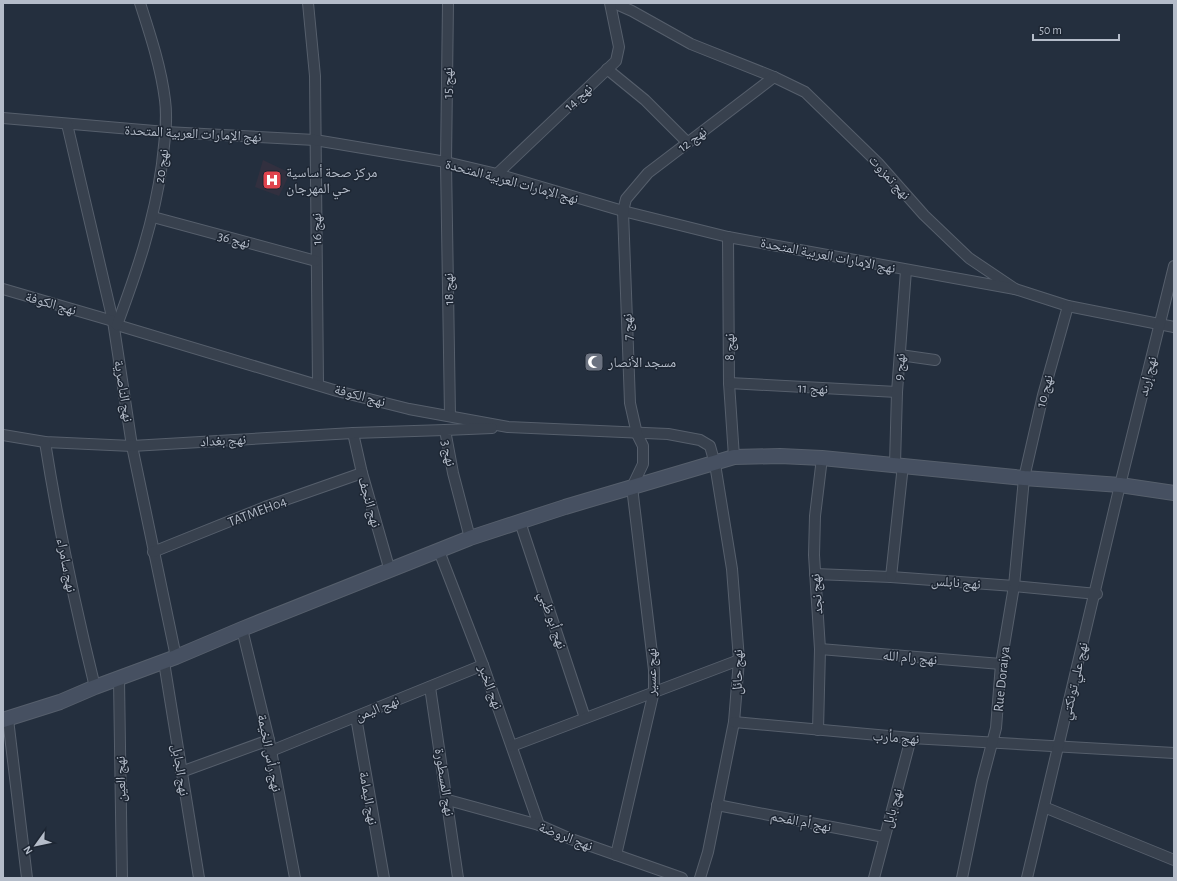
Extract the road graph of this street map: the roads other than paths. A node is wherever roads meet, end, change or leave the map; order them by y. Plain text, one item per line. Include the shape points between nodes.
1 (140, 3) edge
2 (308, 3) edge
3 (448, 3) edge
4 (610, 3) edge
5 (614, 3) edge
6 (607, 69) junction
7 (774, 77) junction
8 (3, 118) edge
9 (67, 124) junction
10 (166, 132) junction
11 (315, 140) junction
12 (688, 142) junction
13 (446, 162) junction
14 (496, 174) junction
15 (623, 211) junction
16 (153, 217) junction
17 (728, 237) junction
18 (316, 261) junction
19 (1174, 266) edge
20 (906, 270) junction
21 (3, 288) edge
22 (1015, 289) junction
23 (1068, 306) junction
24 (115, 323) junction
25 (1160, 324) junction
26 (1174, 326) edge
27 (900, 355) junction
28 (935, 360) dead end
29 (729, 383) junction
30 (318, 384) junction
31 (897, 392) junction
32 (450, 416) junction
33 (508, 427) junction
34 (445, 430) junction
35 (353, 433) junction
36 (637, 434) junction
37 (3, 435) edge
38 (45, 442) junction
39 (132, 446) junction
40 (734, 457) junction
41 (822, 458) junction
42 (714, 464) junction
43 (899, 465) junction
44 (362, 473) junction
45 (1024, 478) junction
46 (1120, 485) junction
47 (632, 487) junction
48 (1174, 493) edge
49 (520, 522) junction
50 (470, 538) junction
51 (439, 551) junction
52 (153, 552) junction
53 (390, 571) junction
54 (814, 574) junction
55 (891, 577) junction
56 (1014, 586) junction
57 (1096, 594) junction
58 (242, 629) junction
59 (820, 649) junction
60 (170, 660) junction
61 (739, 660) junction
62 (1001, 664) junction
63 (483, 665) junction
64 (119, 680) junction
65 (95, 687) junction
66 (430, 687) junction
67 (654, 691) junction
68 (356, 717) junction
69 (586, 718) junction
70 (5, 719) edge
71 (734, 722) junction
72 (818, 730) junction
73 (912, 738) junction
74 (269, 740) junction
75 (993, 744) junction
76 (512, 746) junction
77 (1058, 748) junction
78 (271, 751) junction
79 (1174, 754) edge
80 (181, 772) junction
81 (448, 800) junction
82 (718, 806) junction
83 (1044, 807) junction
84 (539, 825) junction
85 (884, 837) junction
86 (616, 855) junction
87 (1174, 860) edge
88 (27, 878) edge
89 (122, 878) edge
90 (199, 878) edge
91 (295, 878) edge
92 (384, 878) edge
93 (458, 878) edge
94 (682, 878) edge
95 (700, 878) edge
96 (874, 878) edge
97 (962, 878) edge
98 (1027, 878) edge

1 - 10 street, نهج 20 via 165,101
2 - 11 street, نهج 16 via 315,76
3 - 13 street, نهج 15
4 - 6 street, نهج 14 via 619,47 616,61
5 - 7 street, نهج تمزوت via 632,10 690,44
6 - 12 street via 645,100
6 - 14 street, نهج 14
7 - 12 street, نهج 12
7 - 22 street, نهج تمزوت via 805,92 878,163 924,215 969,258
8 - 9 street, نهج الإمارات العربية المتحدة
9 - 10 street, نهج الإمارات العربية المتحدة
9 - 24 street, نهج الناصرية
10 - 11 street, نهج الإمارات العربية المتحدة
10 - 16 street, نهج 20
11 - 13 street, نهج الإمارات العربية المتحدة
11 - 18 street, نهج 16
12 - 15 street, نهج 12 via 636,185 626,199
13 - 14 street, نهج الإمارات العربية المتحدة
13 - 32 street, نهج 18
14 - 15 street, نهج الإمارات العربية المتحدة
15 - 17 street, نهج الإمارات العربية المتحدة
15 - 36 street, نهج 7 via 630,403
16 - 18 street, نهج 36
16 - 24 street, نهج 20 via 139,266
17 - 20 street, نهج الإمارات العربية المتحدة
17 - 29 street, نهج 8
18 - 30 street, نهج 16
19 - 25 street, نهج إربد
20 - 22 street, نهج الإمارات العربية المتحدة
20 - 27 street, نهج 9
21 - 24 street, نهج الكوفة
22 - 23 street, نهج تمزوت
23 - 25 street, نهج تمزوت
23 - 45 street, نهج 10 via 1043,395
24 - 30 street, نهج الكوفة
24 - 39 street, نهج الناصرية
25 - 26 street, نهج تمزوت
25 - 46 street, نهج إربد
27 - 28 street
27 - 31 street, نهج 9
29 - 31 street, نهج 11
29 - 40 street, نهج 8
30 - 32 street, نهج الكوفة via 409,409
31 - 43 street, نهج 9
32 - 33 street, نهج الكوفة
33 - 34 street, نهج 3
33 - 36 street, نهج الكوفة
34 - 35 street, نهج بغداد
34 - 50 street, نهج 3
35 - 39 street, نهج بغداد
35 - 44 street, نهج النجف
36 - 42 street, نهج الكوفة via 668,434 700,440 710,446
36 - 47 street, نهج 7 via 643,446 643,464
37 - 38 street, نهج بغداد
38 - 39 street, نهج بغداد
38 - 65 street, نهج سامراء via 52,493 72,594
39 - 52 street, نهج الناصرية
40 - 41 main road
40 - 42 main road
41 - 43 main road
41 - 54 street, نهج نجد via 815,516
42 - 47 main road
42 - 61 street, نهج حائل via 732,569
43 - 45 main road
43 - 55 street, نهج 9
44 - 52 street, TATMEH04 via 265,507
44 - 53 street, نهج النجف
45 - 46 main road
45 - 56 street, Rue Doraiya
46 - 48 main road
46 - 57 street, نهج علي تونكتي
47 - 49 main road
47 - 67 street, نهج عسير via 652,640
49 - 50 main road
49 - 69 street, نهج أبو ظبي
50 - 51 main road
51 - 53 main road
51 - 63 street, نهج الخبر
52 - 60 street, نهج الناصرية
53 - 58 main road
54 - 55 street, نهج نابلس
54 - 59 street, نهج نجد
55 - 56 street, نهج نابلس
56 - 57 street, نهج نابلس
56 - 62 street, Rue Doraiya
57 - 77 street, نهج علي تونكتي
58 - 60 main road
58 - 74 street, نهج رأس الخيمة
59 - 62 street, نهج رام الله
59 - 72 street, نهج نجد
60 - 64 main road
60 - 80 street, نهج الجابل
61 - 67 street
61 - 71 street, نهج حائل
62 - 75 street, Rue Doraiya
63 - 66 street, نهج اليمن
63 - 76 street, نهج الخبر
64 - 65 main road
64 - 89 street, نهج العين
65 - 70 main road via 60,702
66 - 68 street, نهج اليمن
66 - 81 street, نهج المسطورة
67 - 69 street
67 - 86 street, نهج عسير
68 - 78 street, نهج اليمن
68 - 92 street, نهج اليمامة
69 - 76 street
70 - 88 street
71 - 72 street, نهج مأرب
71 - 82 street, نهج حائل
72 - 73 street, نهج مأرب
73 - 75 street, نهج مأرب
73 - 85 street, نهج بابل
74 - 78 street, نهج رأس الخيمة
74 - 80 street
75 - 77 street, نهج مأرب
75 - 97 street, Rue Doraiya via 982,781
76 - 84 street, نهج الخبر
77 - 79 street, نهج مأرب
77 - 83 street, نهج علي تونكتي
78 - 91 street, نهج رأس الخيمة
80 - 90 street, نهج الجابل
81 - 84 street, نهج الروضة
81 - 93 street, نهج المسطورة
82 - 85 street, نهج أم الفحم
82 - 95 street, نهج حائل
83 - 87 street
83 - 98 street, نهج علي تونكتي
84 - 86 street, نهج الروضة
85 - 96 street, نهج بابل
86 - 94 street, نهج الروضة

